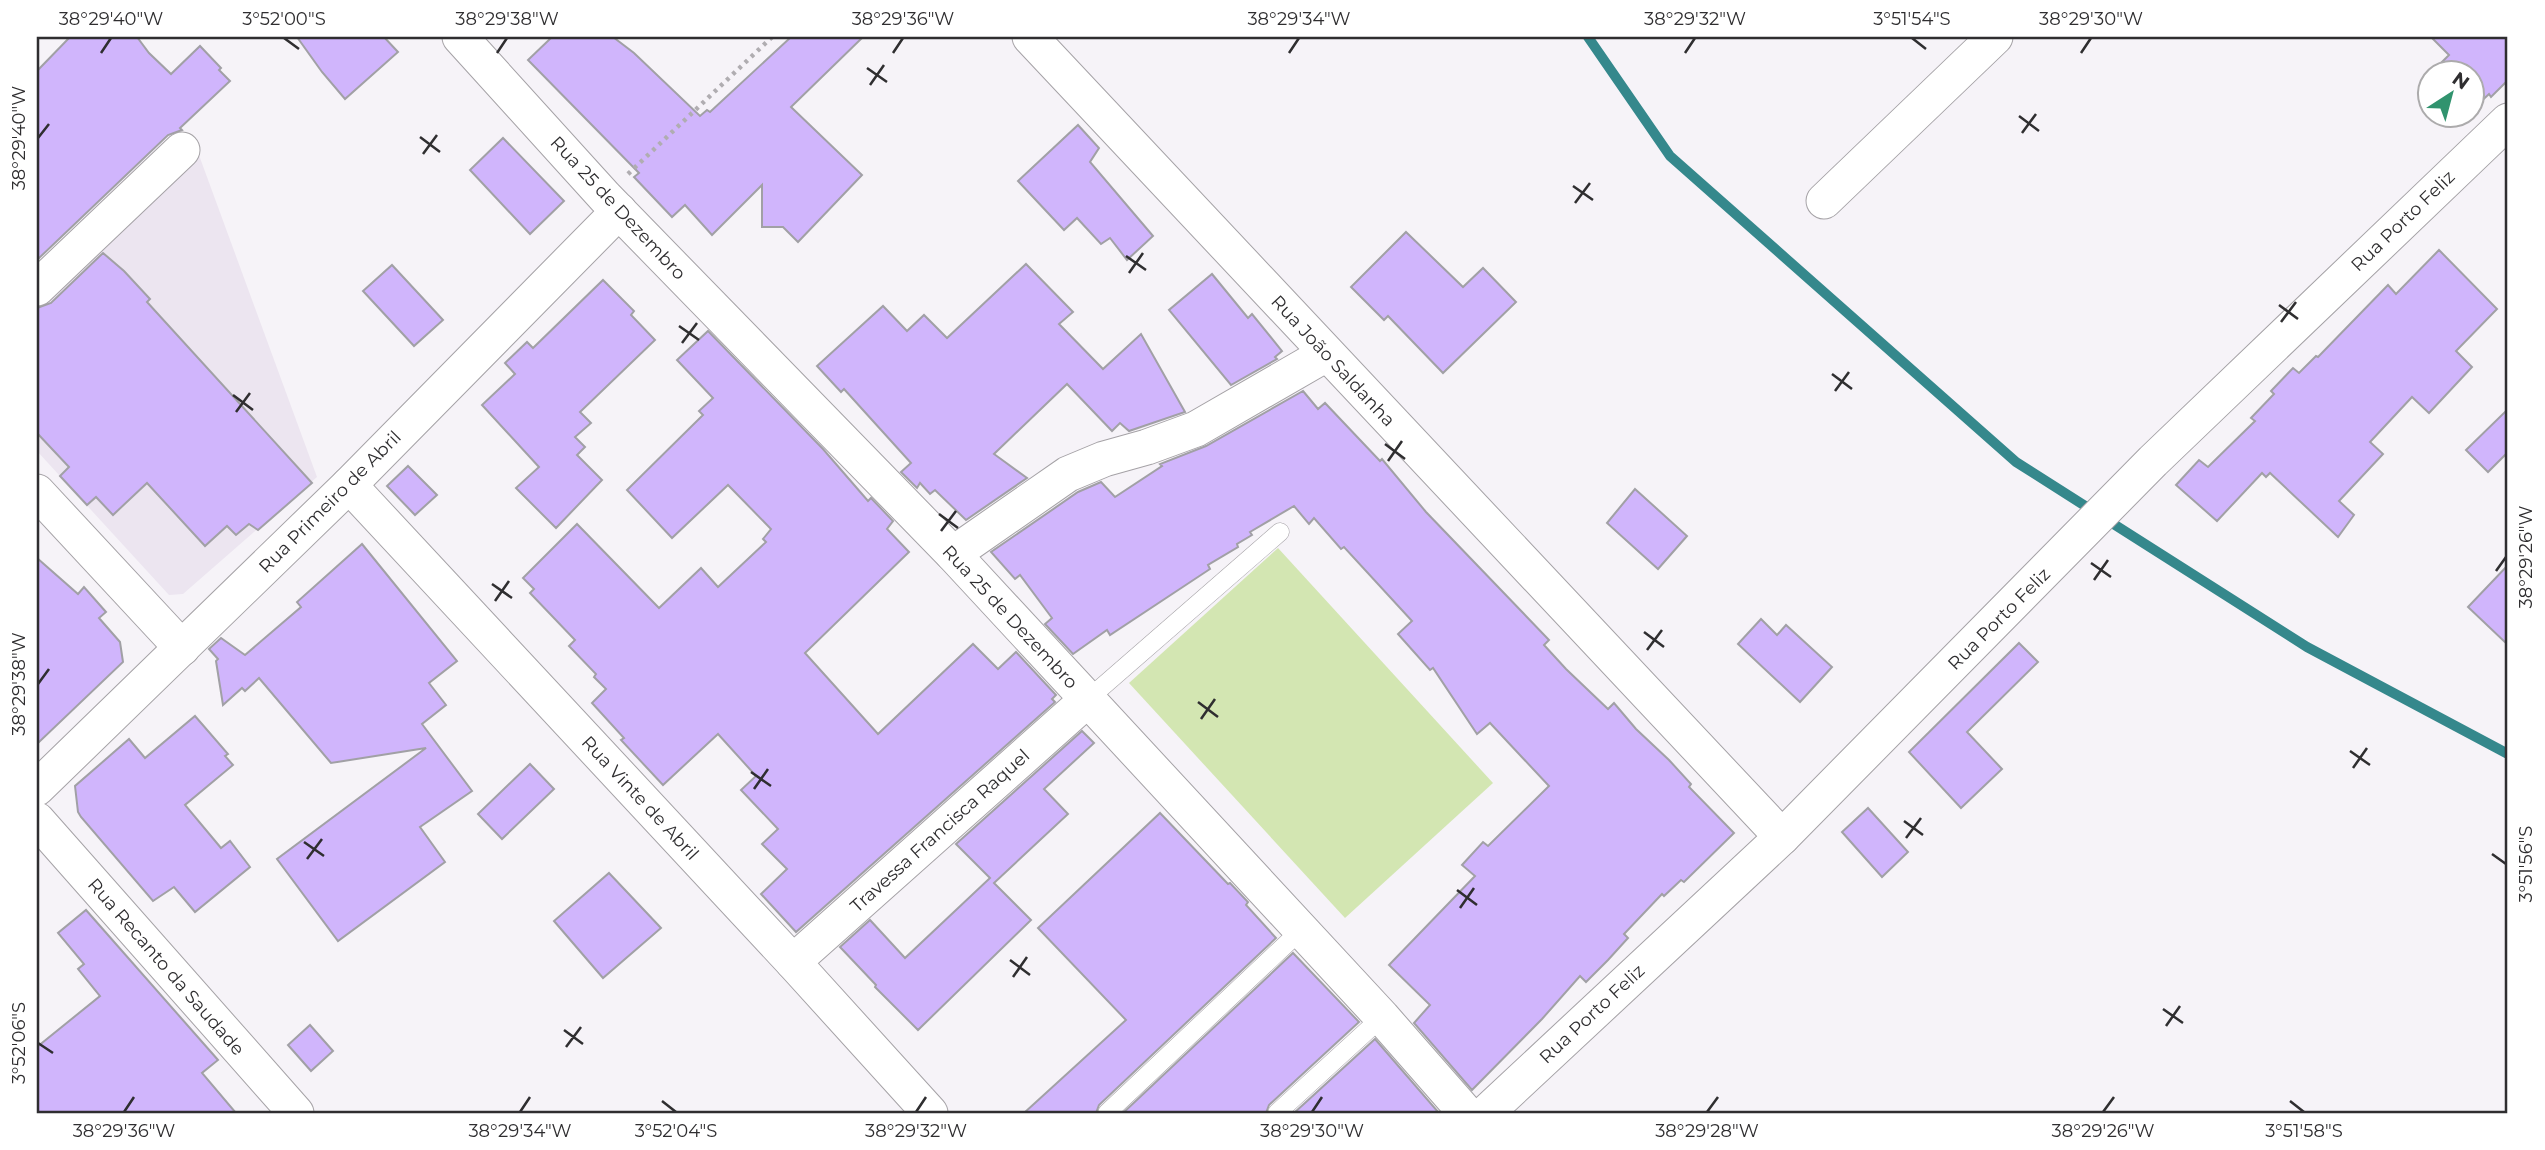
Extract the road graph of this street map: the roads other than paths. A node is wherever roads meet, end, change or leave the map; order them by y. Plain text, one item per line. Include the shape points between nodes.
1 (460, 37) edge
2 (1030, 37) edge
3 (1995, 37) edge
4 (2508, 121) edge
5 (182, 149) dead end
6 (1824, 201) dead end
7 (612, 204) junction
8 (37, 288) edge
9 (1326, 354) junction
10 (349, 485) junction
11 (37, 492) edge
12 (1280, 532) dead end
13 (953, 554) junction
14 (183, 648) junction
15 (1087, 700) junction
16 (37, 788) edge
17 (37, 820) edge
18 (1782, 837) junction
19 (1300, 931) junction
20 (793, 962) junction
21 (1382, 1017) junction
22 (296, 1113) edge
23 (930, 1113) edge
24 (1107, 1113) edge
25 (1278, 1113) edge
26 (1466, 1113) edge
27 (1486, 1113) edge

1 - 7 street, Rua 25 de Dezembro
2 - 9 street, Rua João Saldanha
3 - 6 street
4 - 18 street, Rua Porto Feliz via 2153,461
5 - 8 street
7 - 10 street, Rua Primeiro de Abril
7 - 13 street, Rua 25 de Dezembro
9 - 13 street via 1196,429 1068,474
9 - 18 street, Rua João Saldanha
10 - 14 street, Rua Primeiro de Abril
10 - 20 street, Rua Vinte de Abril
11 - 14 street
12 - 15 lane
13 - 15 street, Rua 25 de Dezembro
14 - 16 street, Rua Primeiro de Abril
15 - 19 street, Rua 25 de Dezembro
15 - 20 street, Travessa Francisca Raquel
17 - 22 street, Rua Recanto da Saudade
18 - 27 street, Rua Porto Feliz
19 - 21 street, Rua 25 de Dezembro
19 - 24 lane
20 - 23 street, Rua Vinte de Abril
21 - 25 lane
21 - 26 street, Rua 25 de Dezembro

